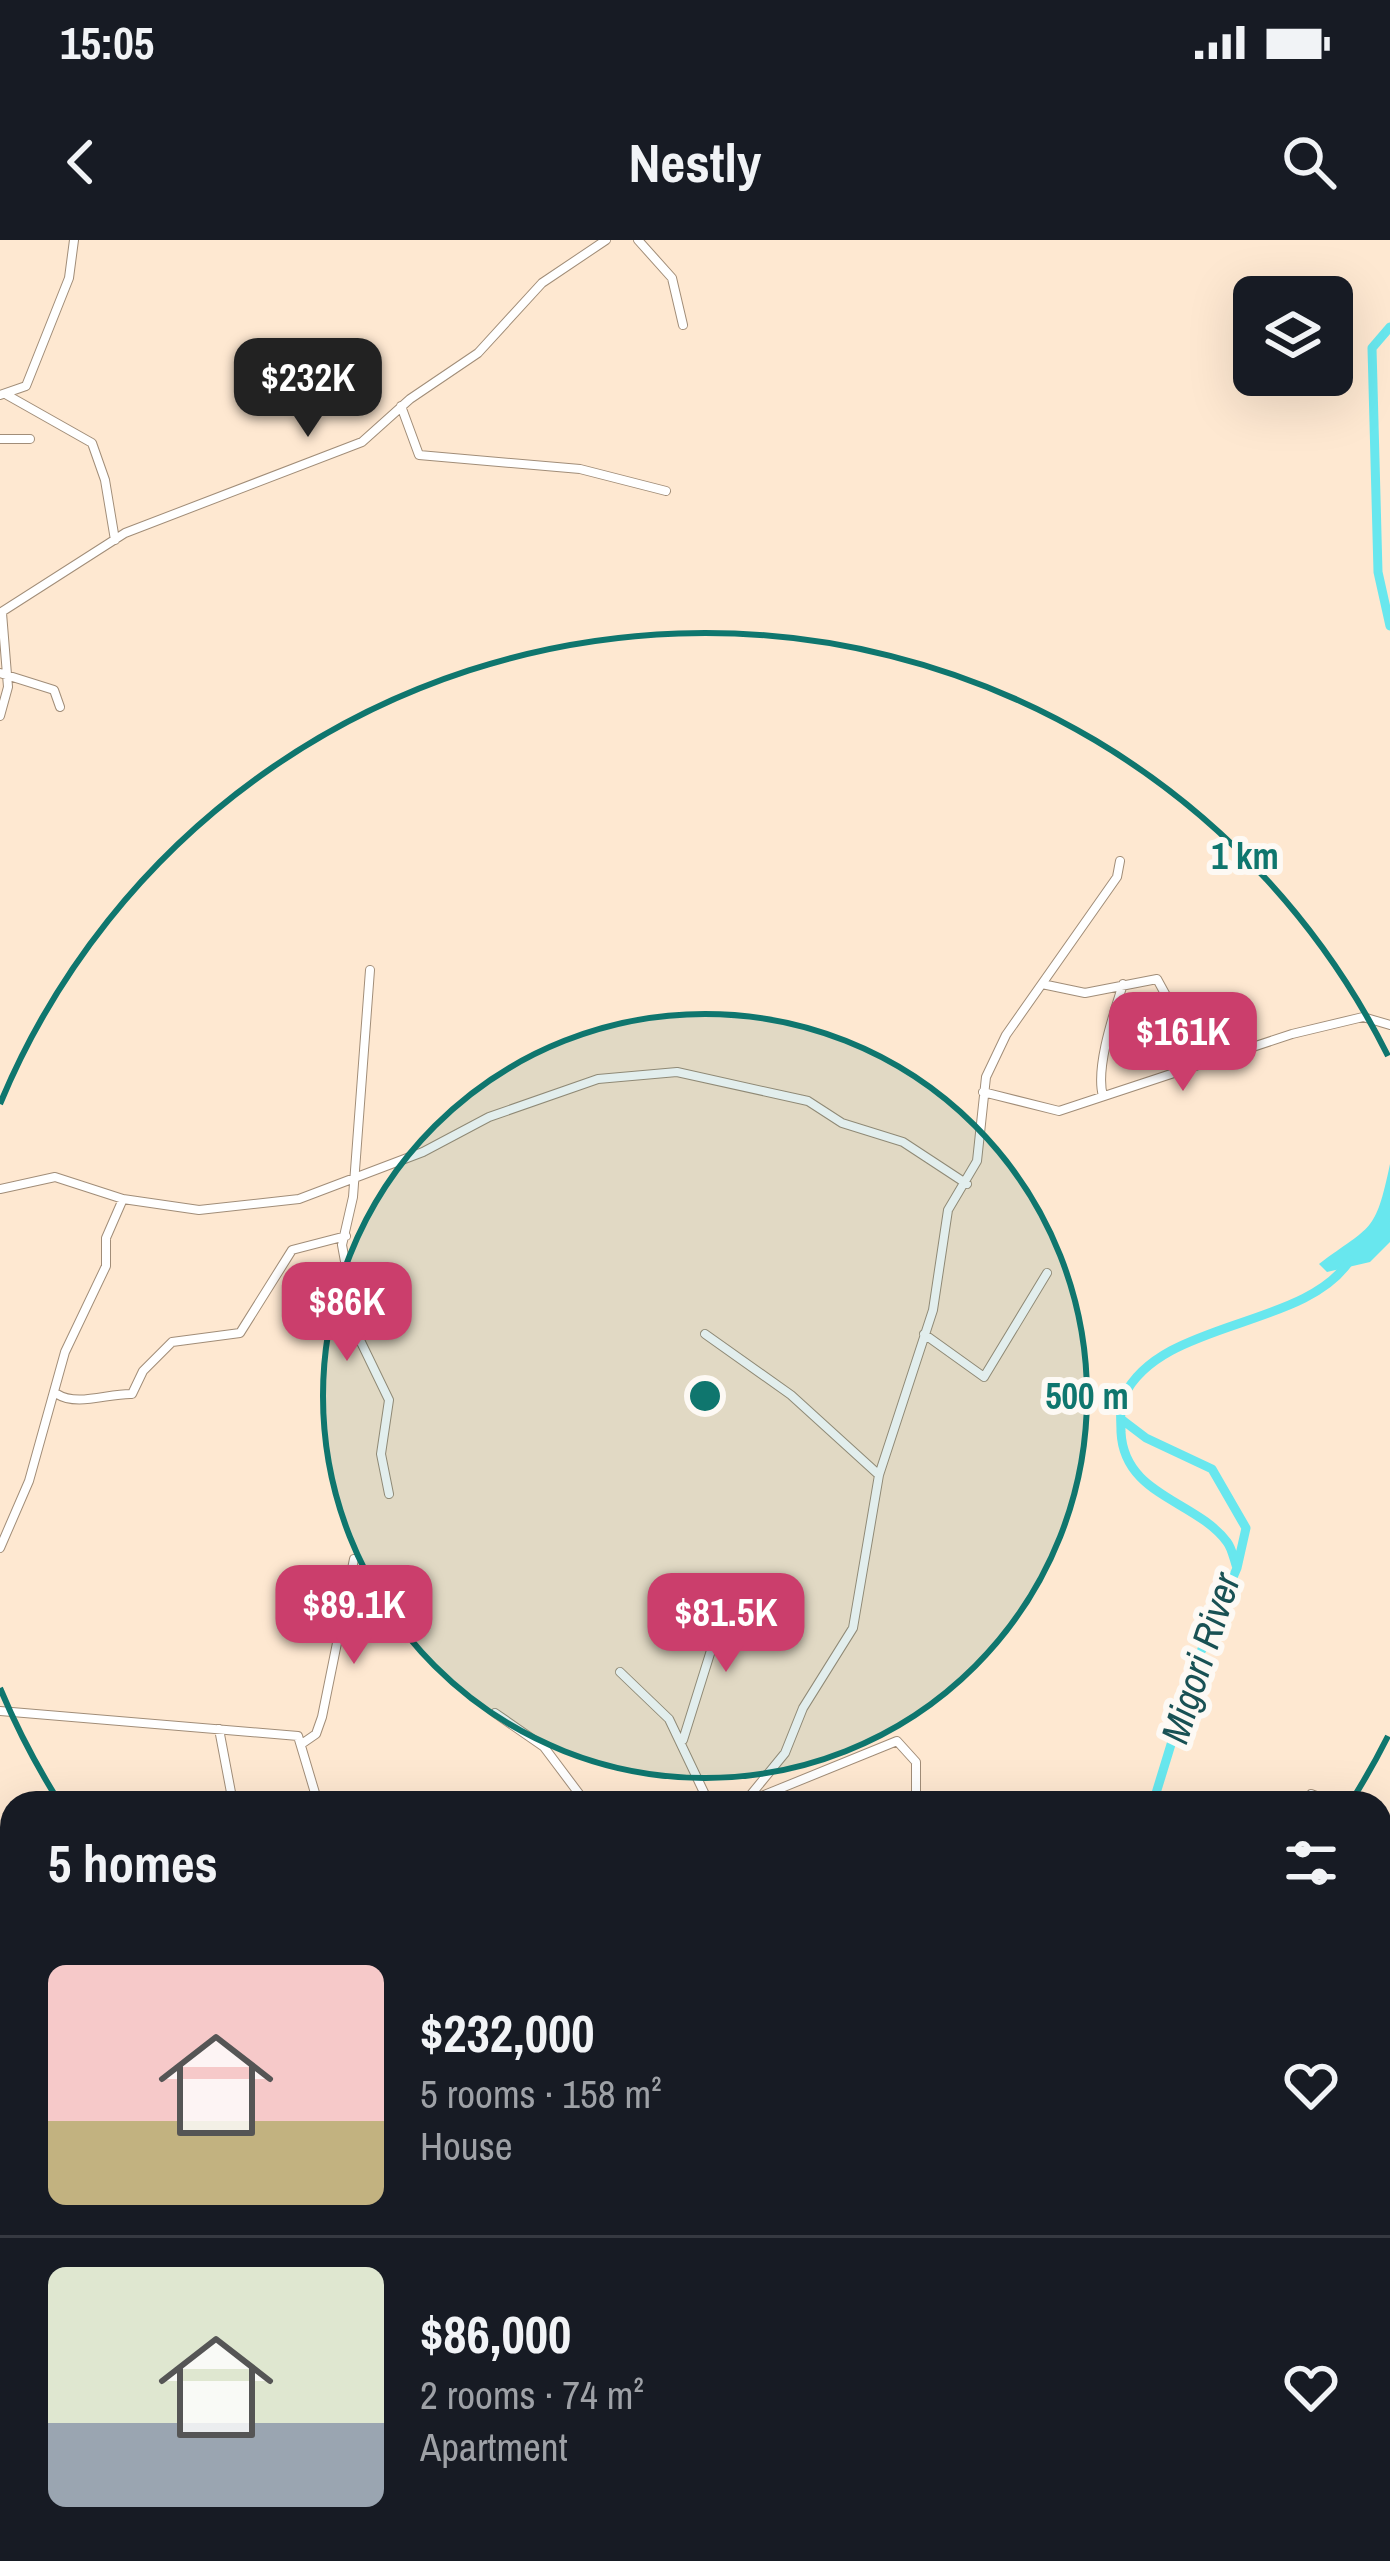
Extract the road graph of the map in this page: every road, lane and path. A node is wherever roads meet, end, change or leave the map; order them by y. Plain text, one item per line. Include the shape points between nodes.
1 (74, 240) edge
2 (606, 240) edge
3 (638, 240) edge
4 (682, 325) dead end
5 (4, 395) edge
6 (401, 406) junction
7 (0, 439) edge
8 (30, 439) dead end
9 (666, 491) dead end
10 (115, 539) junction
11 (1, 612) edge
12 (3, 674) edge
13 (60, 707) dead end
14 (0, 716) edge
15 (1120, 861) dead end
16 (370, 970) dead end
17 (1042, 984) junction
18 (1123, 984) junction
19 (1390, 1025) edge
20 (1203, 1064) junction
21 (983, 1092) junction
22 (1103, 1096) junction
23 (949, 1173) junction
24 (355, 1178) junction
25 (967, 1184) junction
26 (0, 1189) edge
27 (123, 1199) junction
28 (952, 1202) junction
29 (346, 1236) junction
30 (1048, 1273) dead end
31 (705, 1334) dead end
32 (924, 1334) junction
33 (57, 1394) junction
34 (879, 1475) junction
35 (389, 1494) dead end
36 (0, 1548) edge
37 (354, 1559) dead end
38 (728, 1596) dead end
39 (620, 1672) dead end
40 (0, 1711) edge
41 (495, 1713) dead end
42 (219, 1729) junction
43 (682, 1741) junction
44 (303, 1743) junction
45 (231, 1791) edge
46 (315, 1791) edge
47 (577, 1791) edge
48 (704, 1791) edge
49 (755, 1791) edge
50 (771, 1791) edge
51 (916, 1791) edge

1 - 5 street via 71,271 28,382
2 - 6 street via 542,283 478,353
3 - 4 street via 672,278
5 - 10 street via 92,442
6 - 9 street via 418,455 569,467
6 - 10 street via 356,445
7 - 8 street
10 - 11 street
11 - 12 street
12 - 13 street via 53,690
12 - 14 street
15 - 17 street via 1117,877
16 - 24 street
17 - 18 street via 1084,993
17 - 21 street via 1006,1035
18 - 20 street via 1157,979
18 - 22 street via 1104,1046
19 - 20 street via 1352,1019
20 - 22 street
21 - 22 street via 1059,1111
21 - 25 street
23 - 24 street via 906,1144 842,1123 808,1101 677,1072 598,1079
23 - 25 street
23 - 28 street
24 - 27 street via 298,1199 219,1210
24 - 29 street
25 - 28 street
26 - 27 street via 48,1177
27 - 33 street via 101,1277 62,1360
28 - 32 street
29 - 33 street via 292,1250 240,1333 172,1342 132,1394
29 - 35 street via 359,1338 389,1400 381,1454
30 - 32 street via 983,1378
31 - 34 street via 791,1395
32 - 34 street
33 - 36 street
34 - 49 street via 850,1636 803,1708 785,1754
37 - 44 street via 322,1717
38 - 43 street
39 - 43 street
40 - 42 street
41 - 47 street via 536,1739
42 - 44 street via 295,1735
42 - 45 street
43 - 48 street
44 - 46 street
50 - 51 street via 897,1741 917,1765

